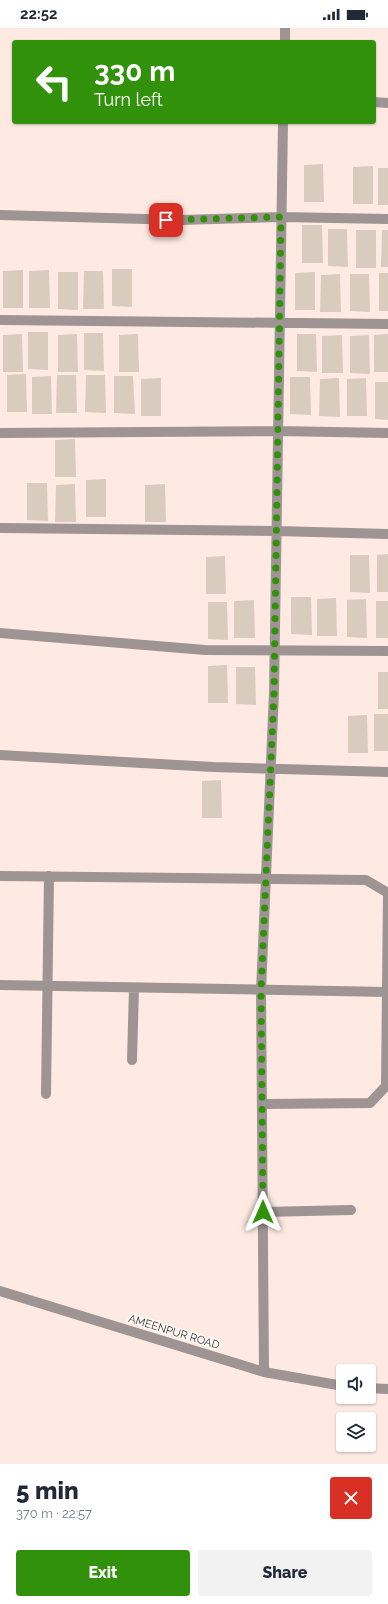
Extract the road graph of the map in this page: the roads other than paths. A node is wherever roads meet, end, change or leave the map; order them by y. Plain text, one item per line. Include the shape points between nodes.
1 (285, 28) edge
2 (285, 40) edge
3 (376, 102) edge
4 (388, 103) edge
5 (283, 124) edge
6 (0, 215) edge
7 (281, 217) junction
8 (388, 219) edge
9 (0, 320) edge
10 (279, 323) junction
11 (388, 324) edge
12 (277, 431) junction
13 (0, 433) edge
14 (388, 433) edge
15 (0, 528) edge
16 (276, 531) junction
17 (388, 534) edge
18 (0, 633) edge
19 (274, 651) junction
20 (388, 651) edge
21 (0, 755) edge
22 (270, 768) junction
23 (388, 772) edge
24 (0, 876) edge
25 (50, 876) junction
26 (266, 880) junction
27 (0, 985) edge
28 (47, 986) junction
29 (134, 988) junction
30 (261, 991) junction
31 (387, 992) edge
32 (132, 1060) dead end
33 (46, 1094) dead end
34 (262, 1104) junction
35 (351, 1210) dead end
36 (263, 1212) junction
37 (0, 1291) edge
38 (264, 1372) junction
39 (336, 1385) edge
40 (376, 1388) edge
41 (388, 1389) edge

1 - 2 street
3 - 4 street
5 - 7 street
6 - 7 street via 181,220
7 - 8 street
7 - 10 street
9 - 10 street
10 - 11 street
10 - 12 street
12 - 13 street
12 - 14 street
12 - 16 street
15 - 16 street
16 - 17 street
16 - 19 street
18 - 19 street via 205,650
19 - 20 street
19 - 22 street
21 - 22 street
22 - 23 street
22 - 26 street
24 - 25 street
25 - 26 street
25 - 28 street
26 - 30 street
26 - 31 street via 366,880 388,893
27 - 28 street
28 - 29 street
28 - 33 street
29 - 30 street
29 - 32 street
30 - 31 street
30 - 34 street
31 - 34 street via 386,1086 370,1103
34 - 36 street
35 - 36 street
36 - 38 street
37 - 38 street, AMEENPUR ROAD
38 - 39 street, AMEENPUR ROAD
40 - 41 street

